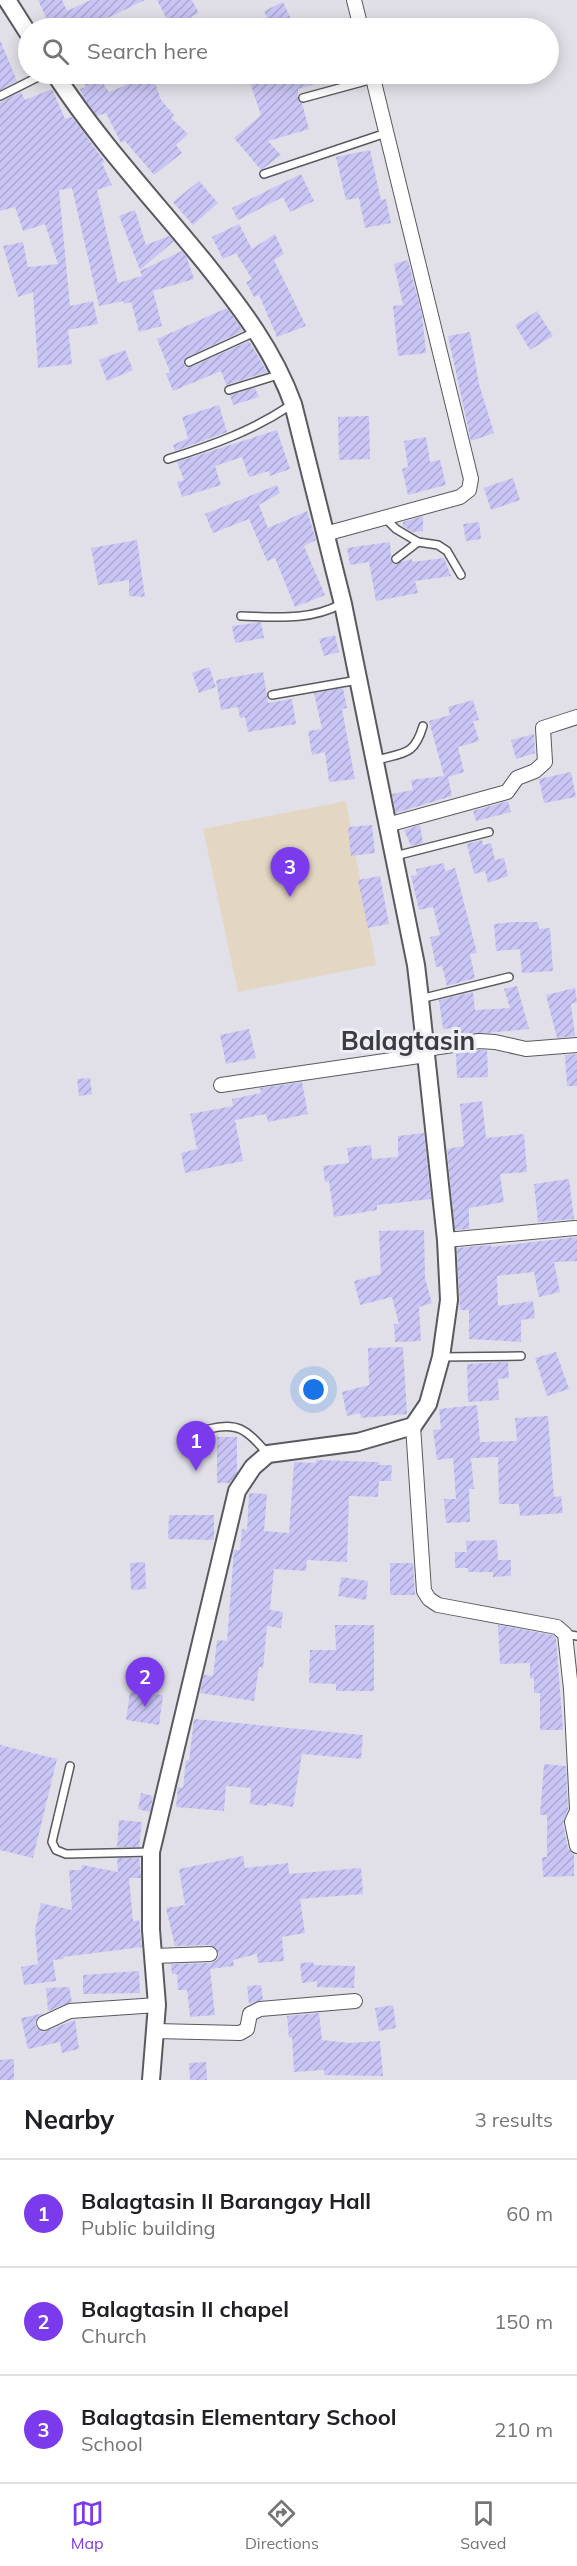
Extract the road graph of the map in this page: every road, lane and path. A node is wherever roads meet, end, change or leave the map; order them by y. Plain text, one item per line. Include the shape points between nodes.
1 (7, 0) edge
2 (354, 0) edge
3 (18, 18) edge
4 (358, 18) edge
5 (24, 84) edge
6 (62, 84) edge
7 (348, 84) edge
8 (375, 84) edge
9 (0, 96) edge
10 (303, 98) dead end
11 (387, 132) junction
12 (264, 174) dead end
13 (257, 331) junction
14 (189, 362) dead end
15 (282, 374) junction
16 (229, 390) dead end
17 (293, 404) junction
18 (168, 459) dead end
19 (385, 518) junction
20 (325, 534) junction
21 (418, 542) junction
22 (396, 559) dead end
23 (461, 575) dead end
24 (343, 604) junction
25 (241, 616) dead end
26 (358, 680) junction
27 (272, 695) dead end
28 (577, 717) edge
29 (423, 726) dead end
30 (374, 761) junction
31 (387, 825) junction
32 (489, 832) dead end
33 (393, 857) junction
34 (509, 977) dead end
35 (420, 999) junction
36 (577, 1045) edge
37 (426, 1052) junction
38 (221, 1085) dead end
39 (574, 1228) dead end
40 (446, 1240) junction
41 (521, 1356) dead end
42 (441, 1357) junction
43 (413, 1426) junction
44 (209, 1429) dead end
45 (268, 1454) junction
46 (571, 1635) edge
47 (70, 1766) dead end
48 (577, 1810) edge
49 (577, 1846) edge
50 (151, 1852) junction
51 (210, 1954) dead end
52 (153, 1956) junction
53 (355, 2001) dead end
54 (157, 2005) junction
55 (44, 2023) dead end
56 (155, 2031) junction
57 (151, 2080) edge

1 - 3 street
2 - 4 street
5 - 9 lane
6 - 13 street via 81,114
7 - 10 lane
8 - 11 street
11 - 12 lane
11 - 19 street via 471,479 469,490 460,497
13 - 14 lane
13 - 15 street
15 - 16 lane
15 - 17 street
17 - 18 lane via 231,439
17 - 20 street
19 - 20 street
19 - 21 lane
20 - 24 street
21 - 22 lane
21 - 23 lane via 447,551
24 - 25 lane via 325,613
24 - 26 street
26 - 27 lane
26 - 30 street
28 - 31 street via 545,726 544,762 518,778 507,792
29 - 30 lane via 418,744 410,750
30 - 31 street
31 - 33 street
32 - 33 lane
33 - 35 street
34 - 35 lane
35 - 37 street
36 - 37 street via 526,1049 479,1041
37 - 38 street
37 - 40 street
39 - 40 street
40 - 42 street via 449,1300
41 - 42 lane
42 - 43 street via 428,1404
43 - 45 street via 358,1442
43 - 46 street via 420,1557 424,1592 429,1599 438,1605 557,1627
44 - 45 lane via 237,1426
45 - 50 street via 253,1467 237,1491
46 - 48 street
47 - 50 lane via 52,1842 56,1850 66,1854
48 - 49 street via 572,1822
50 - 52 street
51 - 52 street
52 - 54 street
53 - 56 street via 260,2009 250,2014 247,2029 240,2032
54 - 55 street via 70,2011
54 - 56 street
56 - 57 street

